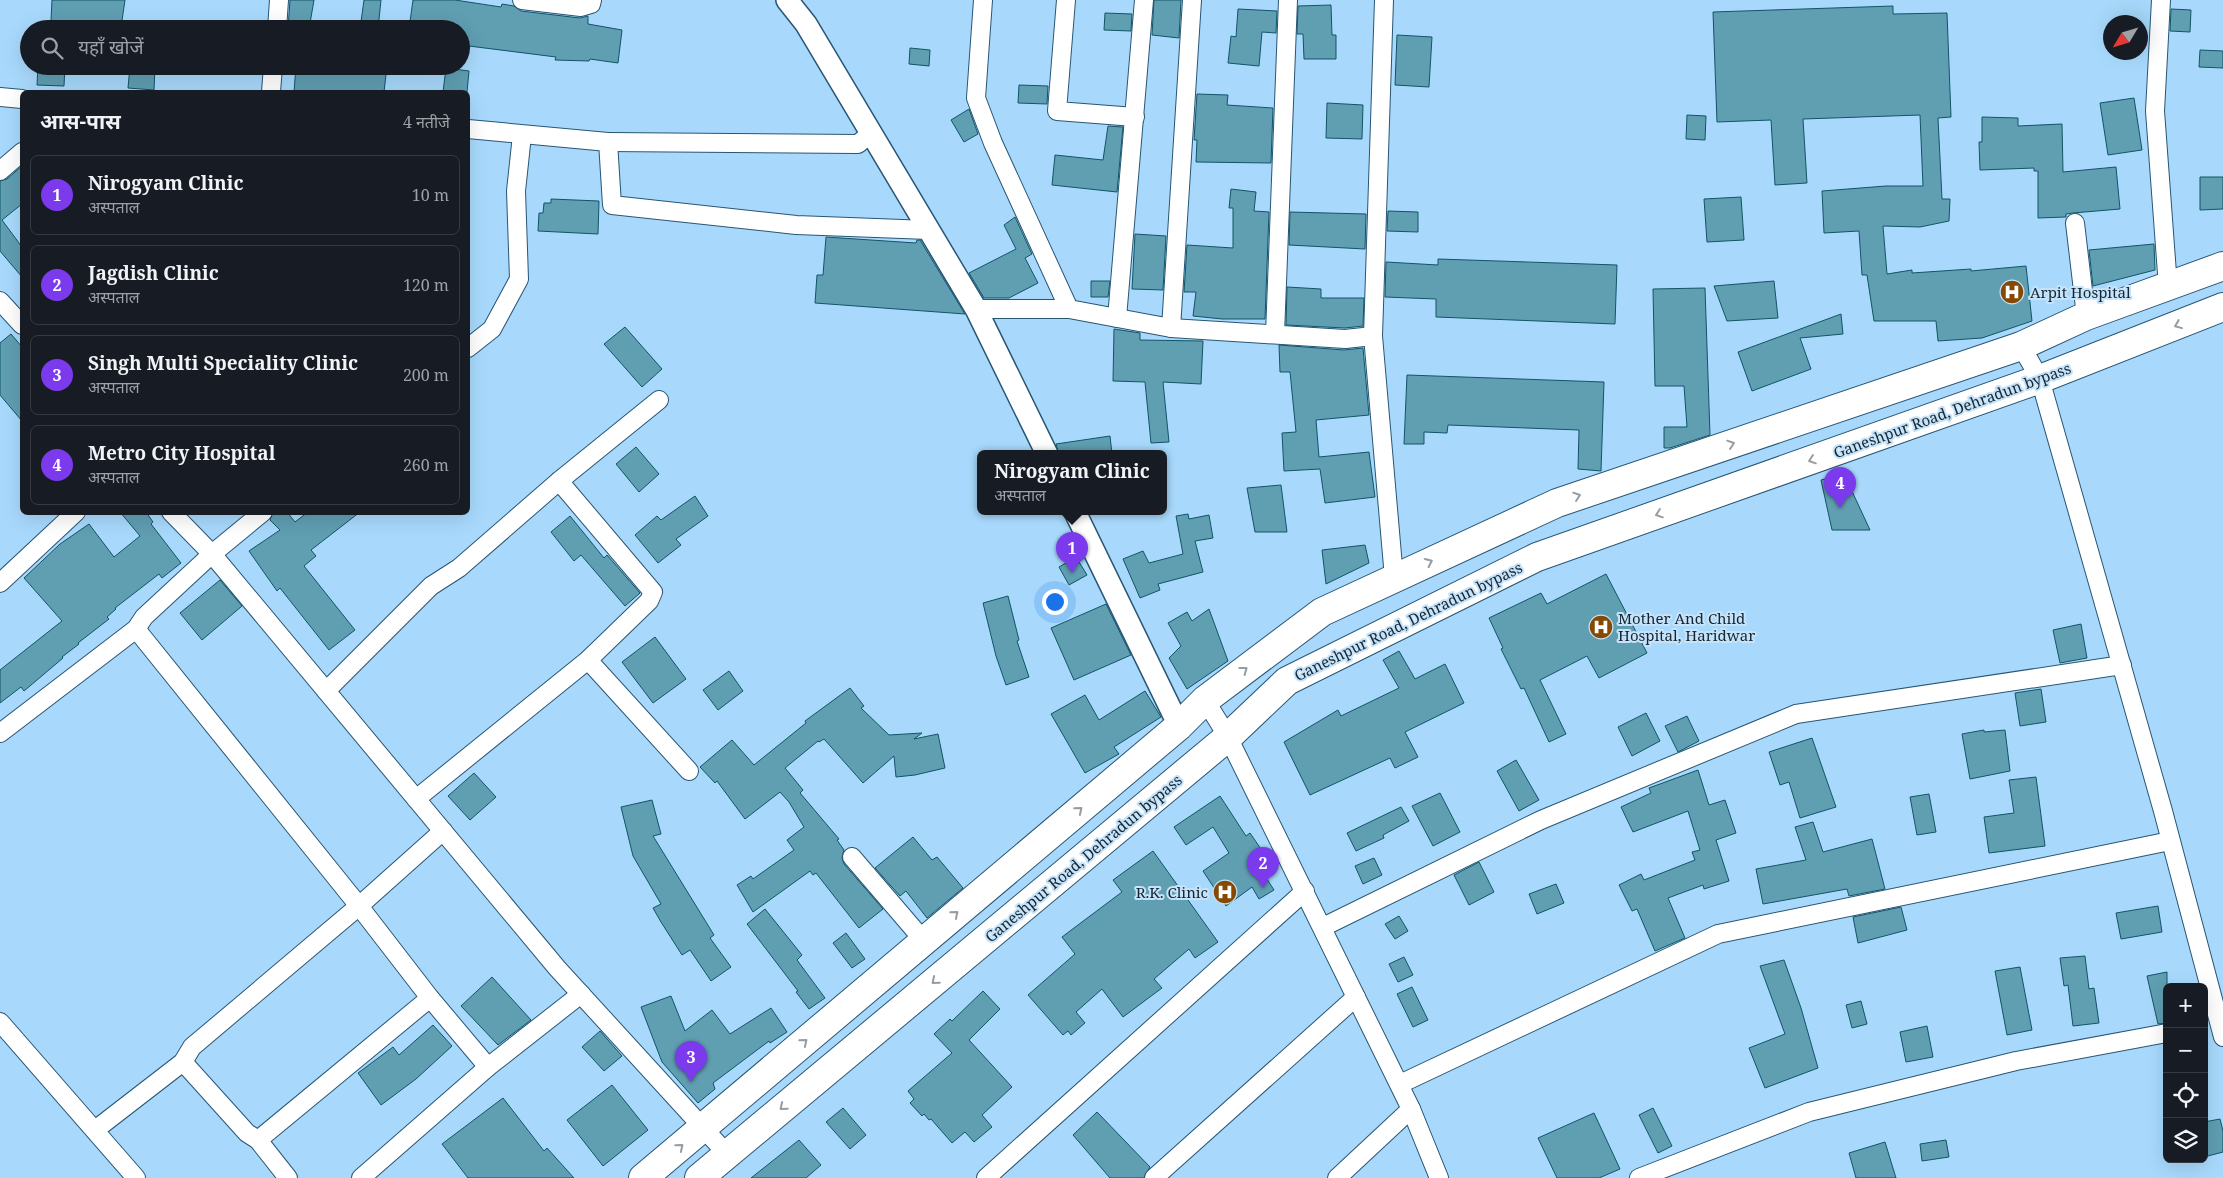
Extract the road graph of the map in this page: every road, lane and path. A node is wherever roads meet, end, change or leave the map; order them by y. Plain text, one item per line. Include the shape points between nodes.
1 (279, 0) edge
2 (522, 0) edge
3 (592, 0) edge
4 (983, 0) edge
5 (1066, 0) edge
6 (1144, 0) edge
7 (1192, 0) edge
8 (1288, 0) edge
9 (1384, 0) edge
10 (2161, 0) edge
11 (791, 2) edge
12 (278, 20) edge
13 (272, 75) edge
14 (271, 90) edge
15 (0, 97) edge
16 (20, 99) edge
17 (1135, 118) junction
18 (470, 130) edge
19 (872, 133) junction
20 (522, 134) junction
21 (608, 142) junction
22 (20, 154) edge
23 (0, 171) edge
24 (2075, 223) dead end
25 (929, 230) junction
26 (2223, 266) edge
27 (2168, 287) junction
28 (0, 301) edge
29 (2223, 307) edge
30 (976, 309) junction
31 (1069, 309) junction
32 (2086, 316) junction
33 (1117, 318) junction
34 (20, 322) edge
35 (1171, 328) junction
36 (1275, 334) junction
37 (1373, 336) junction
38 (470, 346) edge
39 (2021, 346) junction
40 (2040, 380) junction
41 (659, 400) dead end
42 (1045, 450) edge
43 (559, 481) junction
44 (73, 515) edge
45 (174, 515) edge
46 (260, 515) edge
47 (1076, 515) edge
48 (212, 554) junction
49 (1394, 578) junction
50 (0, 583) edge
51 (136, 629) junction
52 (588, 660) junction
53 (2122, 664) junction
54 (326, 691) junction
55 (1205, 700) junction
56 (1178, 726) junction
57 (0, 733) edge
58 (1228, 737) junction
59 (689, 771) dead end
60 (416, 799) junction
61 (443, 831) junction
62 (2170, 841) junction
63 (852, 857) dead end
64 (1305, 891) junction
65 (360, 906) junction
66 (1322, 927) junction
67 (924, 940) junction
68 (581, 994) junction
69 (1356, 997) junction
70 (430, 998) junction
71 (0, 1022) edge
72 (2215, 1028) edge
73 (2163, 1034) edge
74 (183, 1062) junction
75 (488, 1067) junction
76 (1400, 1084) junction
77 (1411, 1109) junction
78 (704, 1126) junction
79 (95, 1130) junction
80 (258, 1140) junction
81 (727, 1154) junction
82 (136, 1178) edge
83 (288, 1178) edge
84 (361, 1178) edge
85 (642, 1178) edge
86 (699, 1178) edge
87 (986, 1178) edge
88 (1154, 1178) edge
89 (1337, 1178) edge
90 (1439, 1178) edge
91 (1639, 1178) edge

1 - 12 street
2 - 3 street via 582,7 591,4
4 - 31 street via 976,98 993,143
5 - 17 street via 1057,111
6 - 17 street
7 - 35 street
8 - 36 street
9 - 37 street
10 - 27 street via 2155,111
11 - 19 street
13 - 14 street
15 - 16 street
17 - 33 street
18 - 20 street
19 - 21 street via 858,144
19 - 25 street
20 - 21 street
20 - 38 street via 516,191 519,279 492,329
21 - 25 street via 612,205 796,225
22 - 23 street
24 - 32 street
25 - 30 street
26 - 27 main road
27 - 32 main road
28 - 34 street
29 -> 40 main road, Ganeshpur Road, Dehradun bypass
30 - 31 street
30 - 42 street
31 - 33 street
32 - 39 main road
33 - 35 street
35 - 36 street
36 - 37 street via 1345,339
37 - 49 street
39 - 40 street
49 -> 39 main road via 1557,502
40 - 53 street
40 -> 58 main road, Ganeshpur Road, Dehradun bypass via 1537,557 1287,681
41 - 43 street
43 - 52 street via 653,592 649,601
43 - 54 street via 459,568 431,586
44 - 50 street
45 - 48 street
46 - 48 street
47 - 56 street
48 - 51 street via 144,617
48 - 54 street
55 -> 49 main road via 1322,612
51 - 57 street
51 - 65 street
52 - 59 street
52 - 60 street
53 - 62 street
53 - 66 street via 1796,714 1541,820
54 - 60 street
55 - 56 main road
55 - 58 street
67 -> 56 main road
58 - 64 street
58 -> 81 main road, Ganeshpur Road, Dehradun bypass
60 - 61 street
61 - 65 street
61 - 68 street
62 - 72 street
62 - 76 street via 1718,934
63 - 67 street
64 - 66 street
64 - 87 street
65 - 70 street
65 - 74 street via 192,1047
66 - 69 street
78 -> 67 main road
68 - 75 street
68 - 78 street
69 - 76 street
69 - 88 street
70 - 75 street
70 - 80 street
71 - 79 street
73 - 91 street via 2016,1062 1809,1112
74 - 79 street
74 - 80 street via 247,1133
75 - 84 street
76 - 77 street
77 - 89 street
77 - 90 street
78 - 81 street
85 -> 78 main road
79 - 82 street
80 - 83 street
81 - 86 main road, Ganeshpur Road, Dehradun bypass

